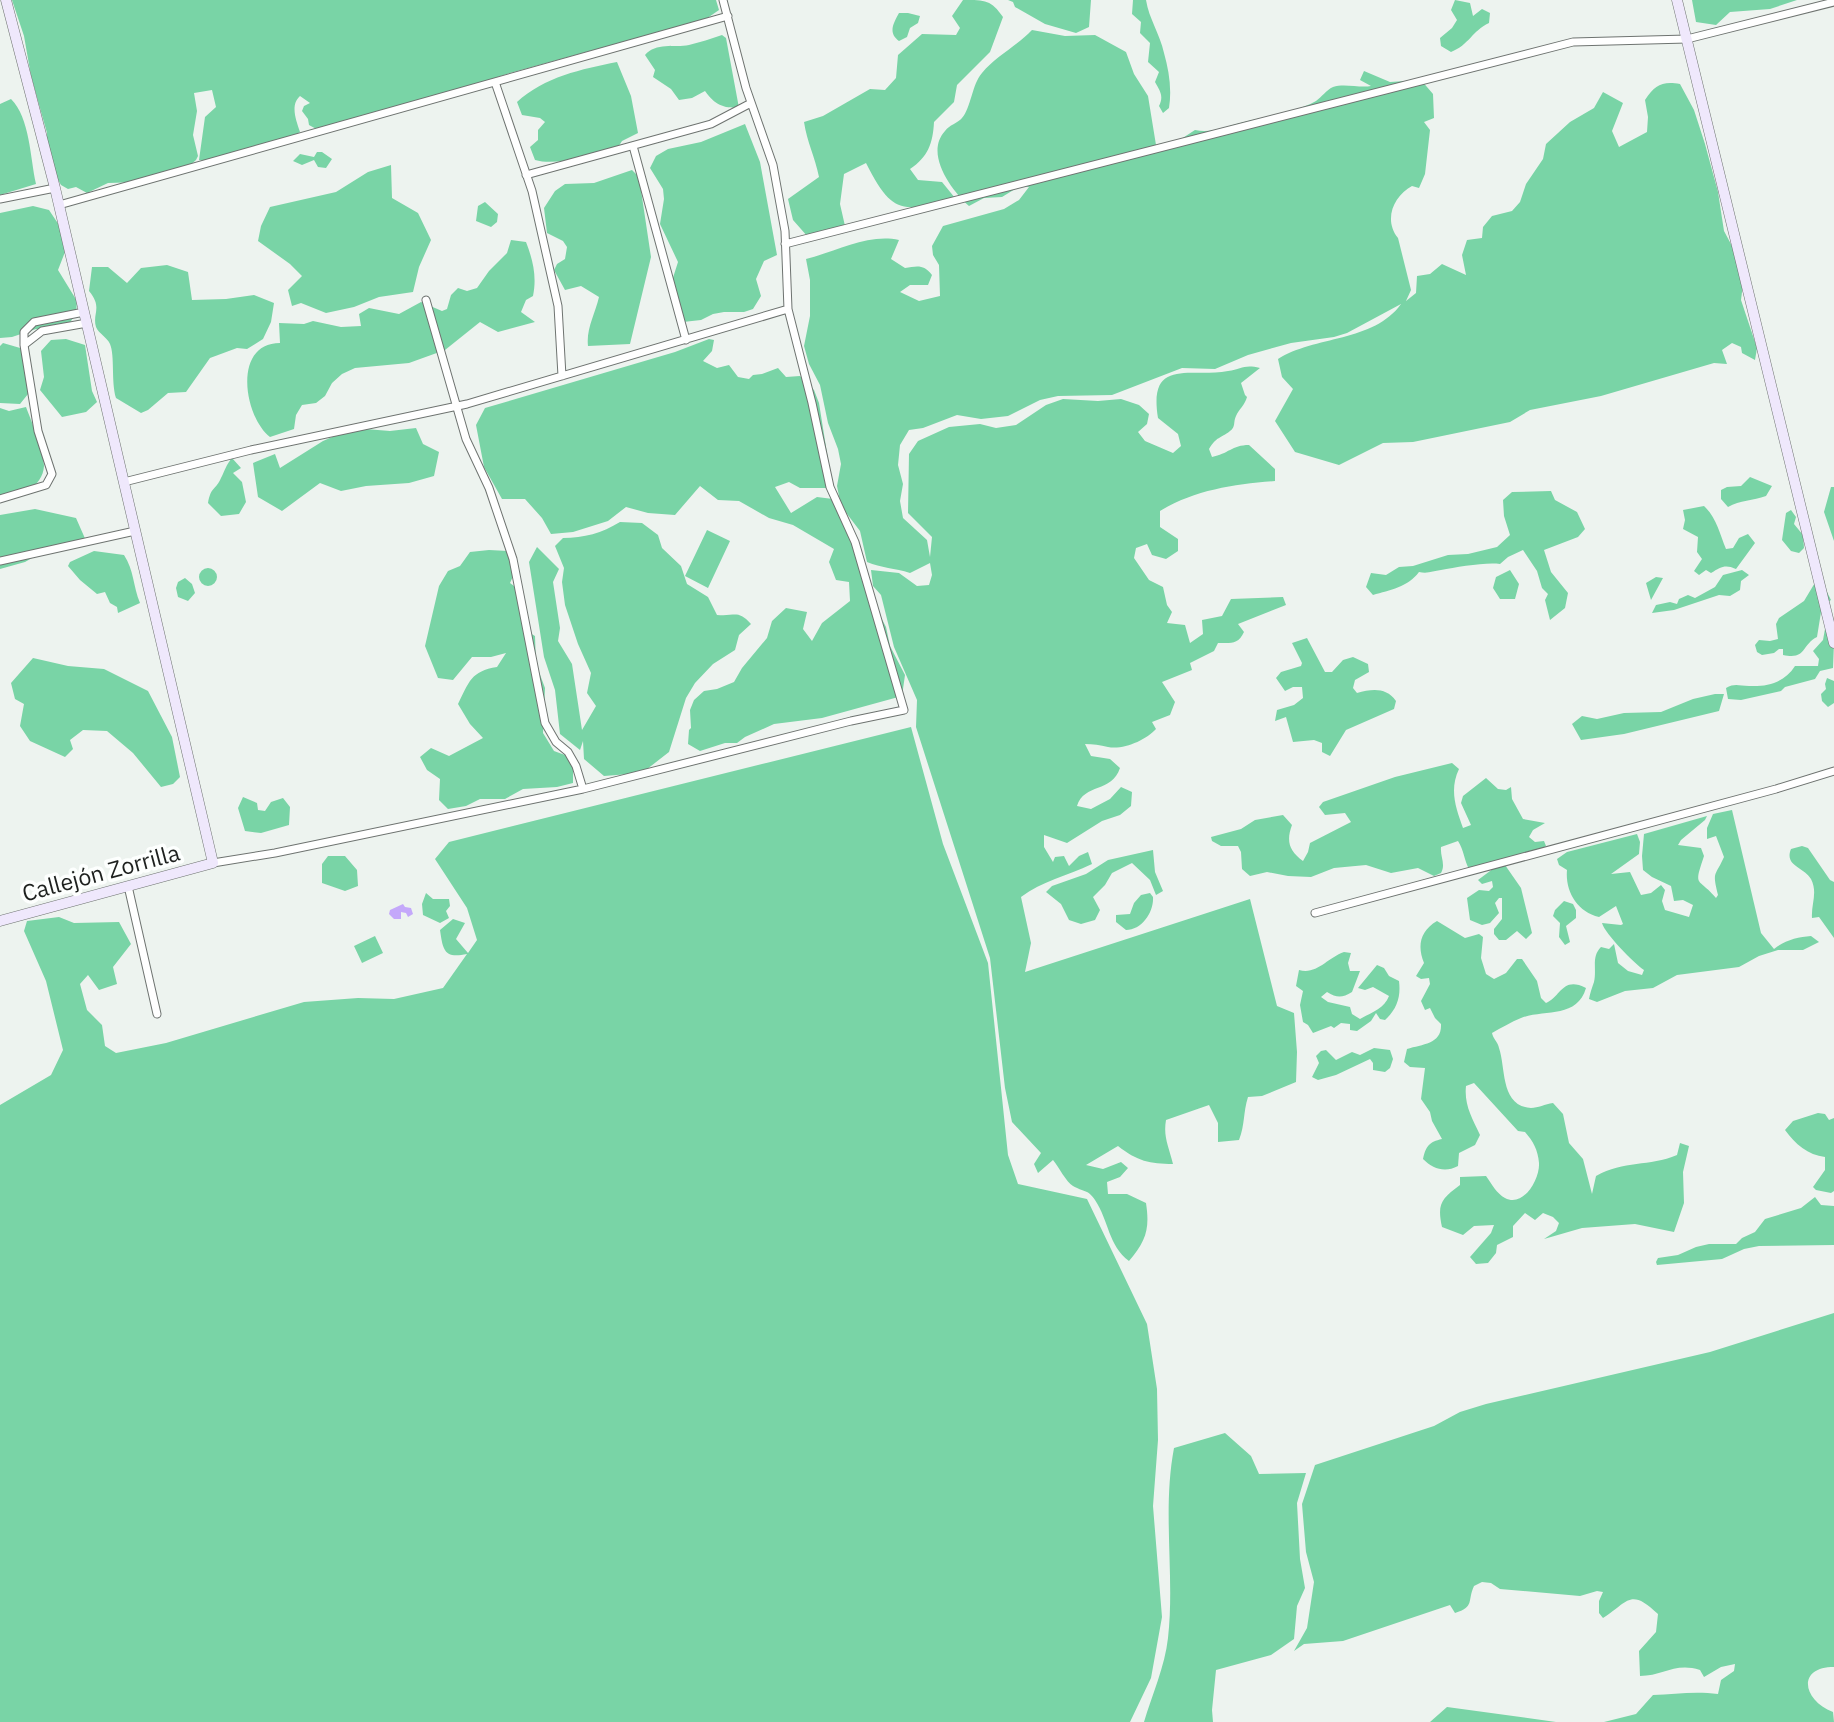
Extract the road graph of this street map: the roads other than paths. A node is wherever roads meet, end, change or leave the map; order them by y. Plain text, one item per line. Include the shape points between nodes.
1 (6, 0) edge
2 (723, 0) edge
3 (1677, 0) edge
4 (1834, 2) edge
5 (728, 16) junction
6 (1687, 39) junction
7 (495, 82) junction
8 (751, 103) junction
9 (633, 146) junction
10 (526, 175) junction
11 (55, 188) junction
12 (0, 199) edge
13 (59, 205) junction
14 (785, 244) junction
15 (426, 300) dead end
16 (788, 309) junction
17 (85, 317) junction
18 (686, 340) junction
19 (24, 345) junction
20 (562, 376) junction
21 (457, 407) junction
22 (124, 482) junction
23 (0, 499) edge
24 (135, 531) junction
25 (0, 561) edge
26 (1834, 643) edge
27 (1834, 771) edge
28 (583, 789) junction
29 (213, 863) junction
30 (128, 886) junction
31 (1315, 913) dead end
32 (0, 921) edge
33 (157, 1014) dead end

1 - 11 street
2 - 5 street
3 - 6 street
4 - 6 street
5 - 7 street
5 - 8 street
6 - 14 street via 1573,42
6 - 26 street
7 - 10 street
7 - 13 street
8 - 9 street via 711,124
8 - 14 street via 773,165
9 - 10 street
9 - 18 street
10 - 20 street via 558,306
11 - 12 street
11 - 13 street
13 - 17 street
14 - 16 street
15 - 21 street
16 - 18 street
16 - 28 street via 830,486 855,542 904,710
17 - 19 street via 42,331
17 - 19 street via 34,322 24,332
17 - 22 street
18 - 20 street
19 - 23 street via 38,431 52,474 46,485
20 - 21 street
21 - 22 street
21 - 28 street via 513,559 545,723 568,752
22 - 24 street
24 - 25 street
24 - 29 street
27 - 31 street
28 - 29 street
29 - 30 street, Callejón Zorrilla
30 - 32 street, Callejón Zorrilla
30 - 33 street

